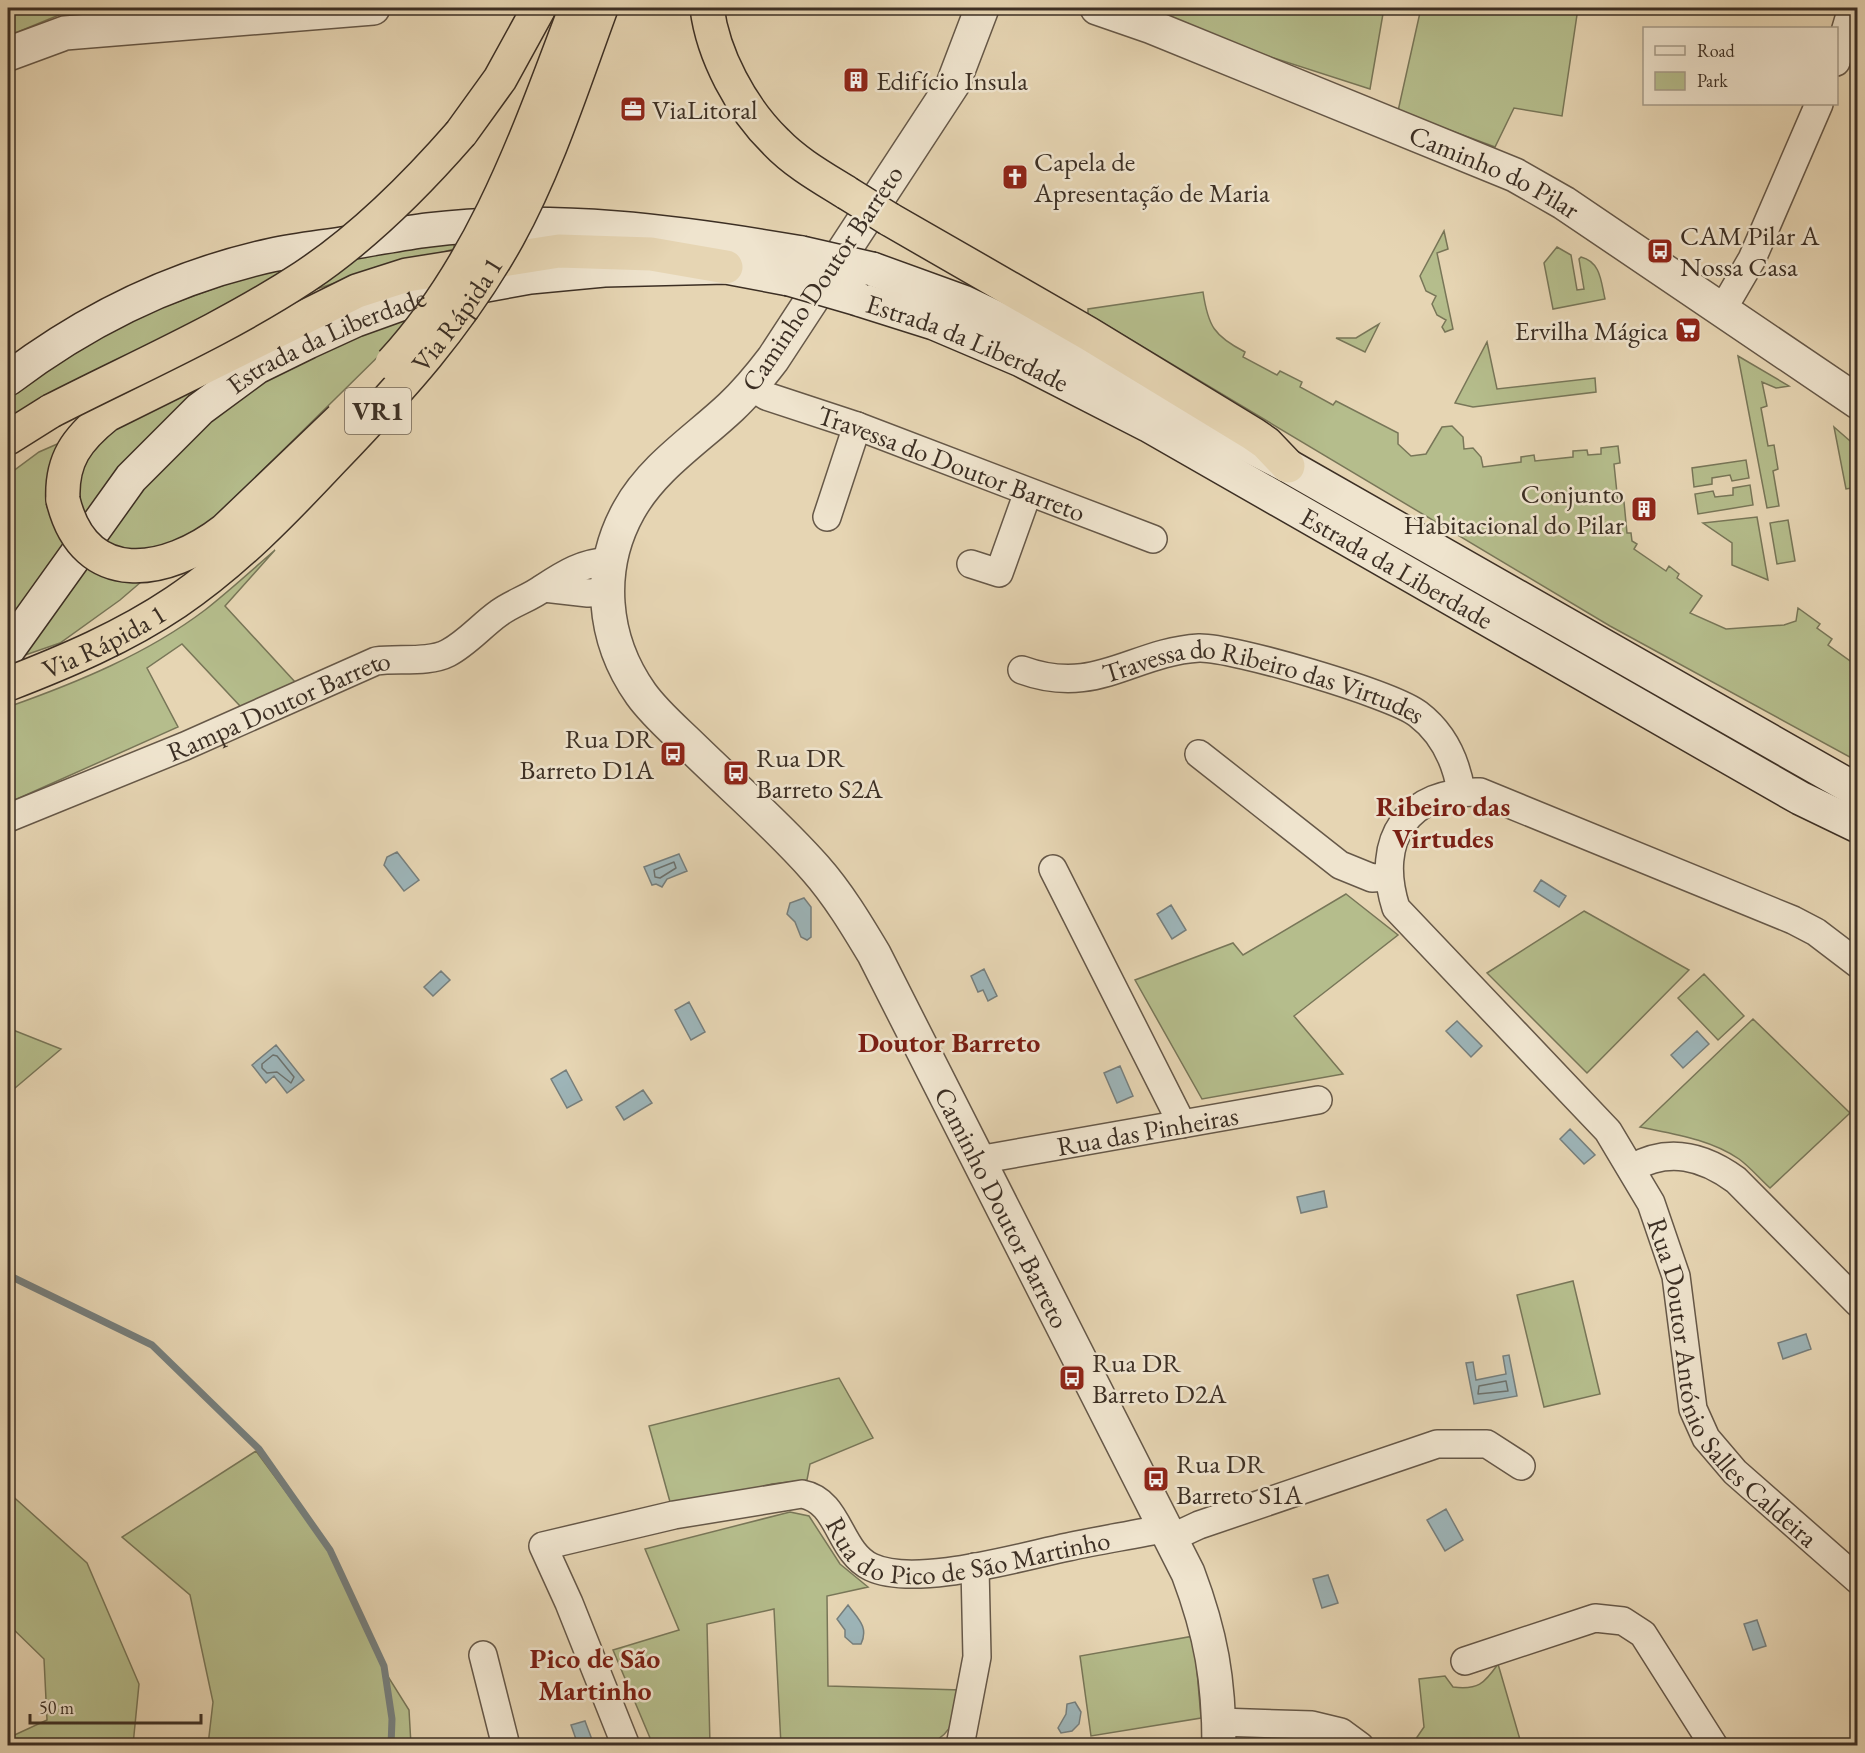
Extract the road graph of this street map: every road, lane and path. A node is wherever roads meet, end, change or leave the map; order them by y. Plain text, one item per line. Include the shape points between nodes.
1 (374, 8) edge
2 (576, 8) edge
3 (601, 8) edge
4 (707, 8) edge
5 (982, 8) edge
6 (1097, 8) edge
7 (1852, 8) edge
8 (536, 14) edge
9 (8, 54) edge
10 (1838, 55) edge
11 (1819, 105) edge
12 (796, 266) junction
13 (726, 267) junction
14 (1719, 309) junction
15 (8, 380) edge
16 (752, 387) junction
17 (1857, 402) edge
18 (857, 426) junction
19 (8, 438) edge
20 (1288, 466) junction
21 (1028, 492) junction
22 (827, 517) dead end
23 (1153, 539) dead end
24 (971, 564) dead end
25 (609, 576) junction
26 (8, 650) edge
27 (1022, 670) dead end
28 (8, 684) edge
29 (1199, 754) dead end
30 (1811, 765) junction
31 (1857, 780) edge
32 (1461, 791) junction
33 (1857, 791) edge
34 (8, 818) edge
35 (1857, 826) edge
36 (1053, 869) dead end
37 (1388, 877) junction
38 (1857, 964) edge
39 (1318, 1101) dead end
40 (1182, 1124) junction
41 (978, 1160) junction
42 (1632, 1168) junction
43 (1857, 1303) edge
44 (1521, 1466) dead end
45 (1169, 1533) junction
46 (975, 1567) junction
47 (1857, 1580) edge
48 (483, 1655) dead end
49 (1465, 1661) dead end
50 (1219, 1734) edge
51 (506, 1746) edge
52 (626, 1746) edge
53 (960, 1746) edge
54 (1360, 1746) edge
55 (1714, 1746) edge

1 - 9 main road via 65,33
2 - 13 highway, bridge via 496,209 459,276 406,348 282,478 207,543 154,566 129,566 106,558 73,528 63,500 62,480 68,461 90,429 107,415 357,291 406,275 559,251 651,254
3 - 28 highway, Via Rápida 1 / VR1, bridge via 543,160 509,234 467,304 421,365 287,508 176,602 90,650
4 - 20 highway, bridge via 719,55 749,110 776,142 808,169 1253,434
5 - 16 main road, Caminho Doutor Barreto via 953,84
6 - 14 main road, Caminho do Pilar via 1515,175 1564,203
7 - 10 street
8 - 19 highway, bridge via 500,79 461,133 380,217 304,277 51,411
11 - 14 street via 1752,259
12 - 13 main road, Estrada da Liberdade
12 - 15 main road, Estrada da Liberdade via 705,236 626,228 530,225 430,230 272,255 164,289 92,322
12 - 20 main road, Estrada da Liberdade, bridge via 872,269 963,302
12 - 35 main road, Estrada da Liberdade, bridge via 858,299 934,323 1021,360 1148,425 1800,798
13 - 26 main road, Estrada da Liberdade via 564,273 420,297 356,320 257,367 200,409 131,478
14 - 17 main road, Caminho do Pilar
16 - 18 street, Travessa do Doutor Barreto via 766,396
16 - 25 main road, Caminho Doutor Barreto via 642,490 617,536
18 - 21 street, Travessa do Doutor Barreto
18 - 22 street
20 - 30 main road, Estrada da Liberdade
21 - 23 street, Travessa do Doutor Barreto
21 - 24 street via 999,573
25 - 34 street, Rampa Doutor Barreto via 588,562 500,611 449,652 421,659 375,661 185,746
25 - 41 main road, Caminho Doutor Barreto via 610,620 618,654 642,696 807,859 837,895 874,954
27 - 32 street, Travessa do Ribeiro das Virtudes via 1050,679 1083,679 1176,651 1232,651 1386,698 1417,713 1447,748
29 - 37 street via 1340,865 1372,878
30 - 31 main road
30 - 33 main road, Estrada da Liberdade
32 - 37 street, Rua Doutor António Salles Caldeira via 1420,806 1403,820 1395,834
32 - 38 street, Rua Doutor António Salles Caldeira via 1498,797 1793,920 1816,932
36 - 40 street
37 - 42 street, Rua Doutor António Salles Caldeira via 1396,908 1407,922 1608,1131
39 - 40 street, Rua das Pinheiras
40 - 41 street, Rua das Pinheiras
41 - 45 main road, Caminho Doutor Barreto
42 - 43 street via 1662,1156 1700,1159 1715,1165 1736,1180
42 - 47 street, Rua Doutor António Salles Caldeira via 1651,1203 1676,1276 1693,1409 1706,1438 1735,1472
44 - 45 street, Rua do Pico de São Martinho via 1487,1444 1437,1444
45 - 46 street, Rua do Pico de São Martinho
45 - 50 main road, Caminho Doutor Barreto via 1207,1623
46 - 52 street, Rua do Pico de São Martinho via 906,1574 875,1569 859,1559 824,1504 802,1494 674,1515 543,1546
46 - 53 street via 977,1657
48 - 51 street
49 - 55 street via 1595,1618 1623,1622 1643,1634
50 - 54 street via 1312,1725 1341,1732

